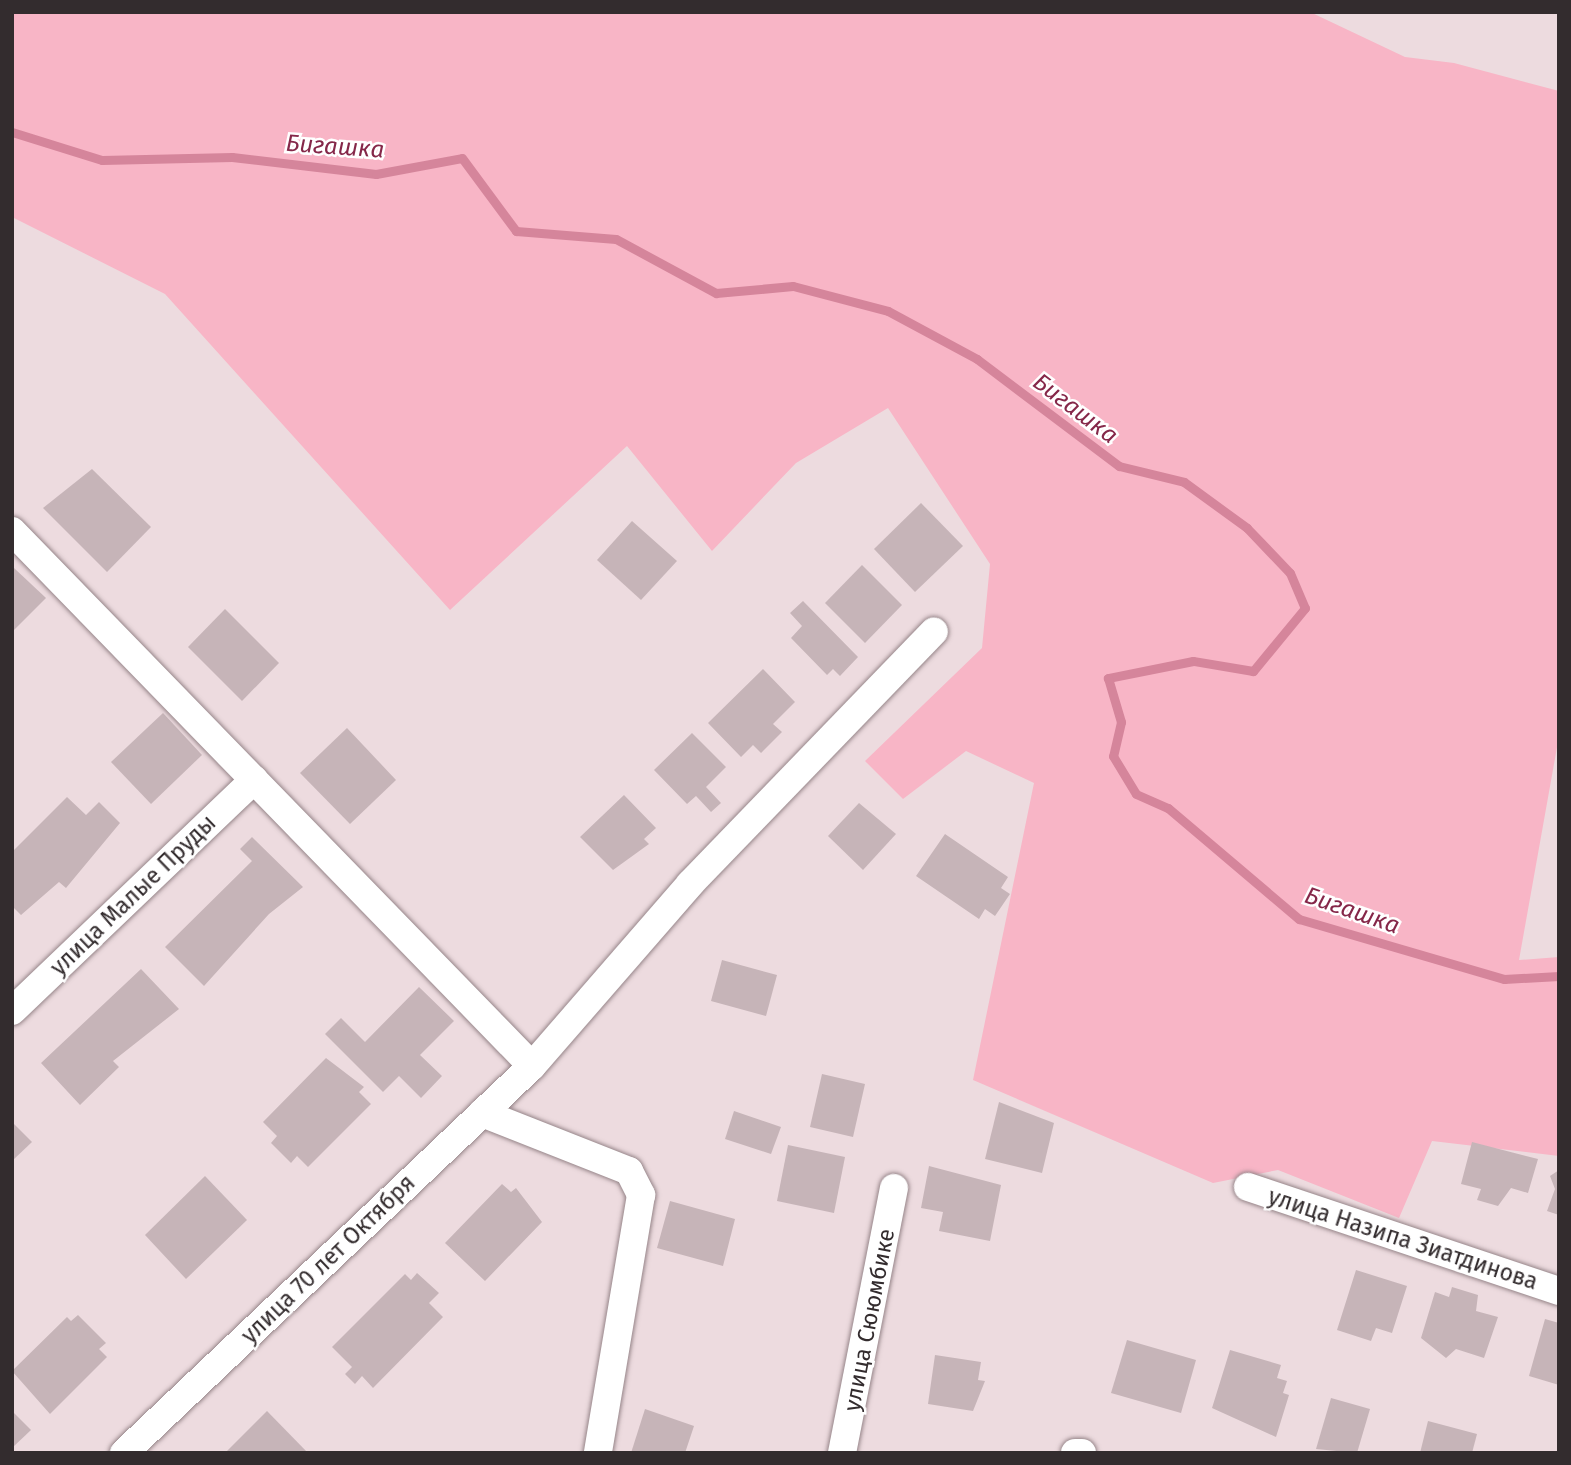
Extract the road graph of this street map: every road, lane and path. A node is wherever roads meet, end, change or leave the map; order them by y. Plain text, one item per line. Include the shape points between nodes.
1 (12, 531) edge
2 (933, 631) dead end
3 (254, 780) junction
4 (12, 1011) edge
5 (532, 1066) junction
6 (482, 1113) junction
7 (1248, 1187) dead end
8 (894, 1188) dead end
9 (1559, 1291) edge
10 (124, 1453) edge
11 (598, 1453) edge
12 (842, 1453) edge

1 - 3 street
2 - 5 street, улица 70 лет Октября via 690,884
3 - 4 street, улица Малые Пруды
3 - 5 street
5 - 6 street, улица 70 лет Октября
6 - 10 street, улица 70 лет Октября
6 - 11 street via 629,1171 641,1195 611,1401
7 - 9 street, улица Назипа Зиатдинова
8 - 12 street, улица Сююмбике

